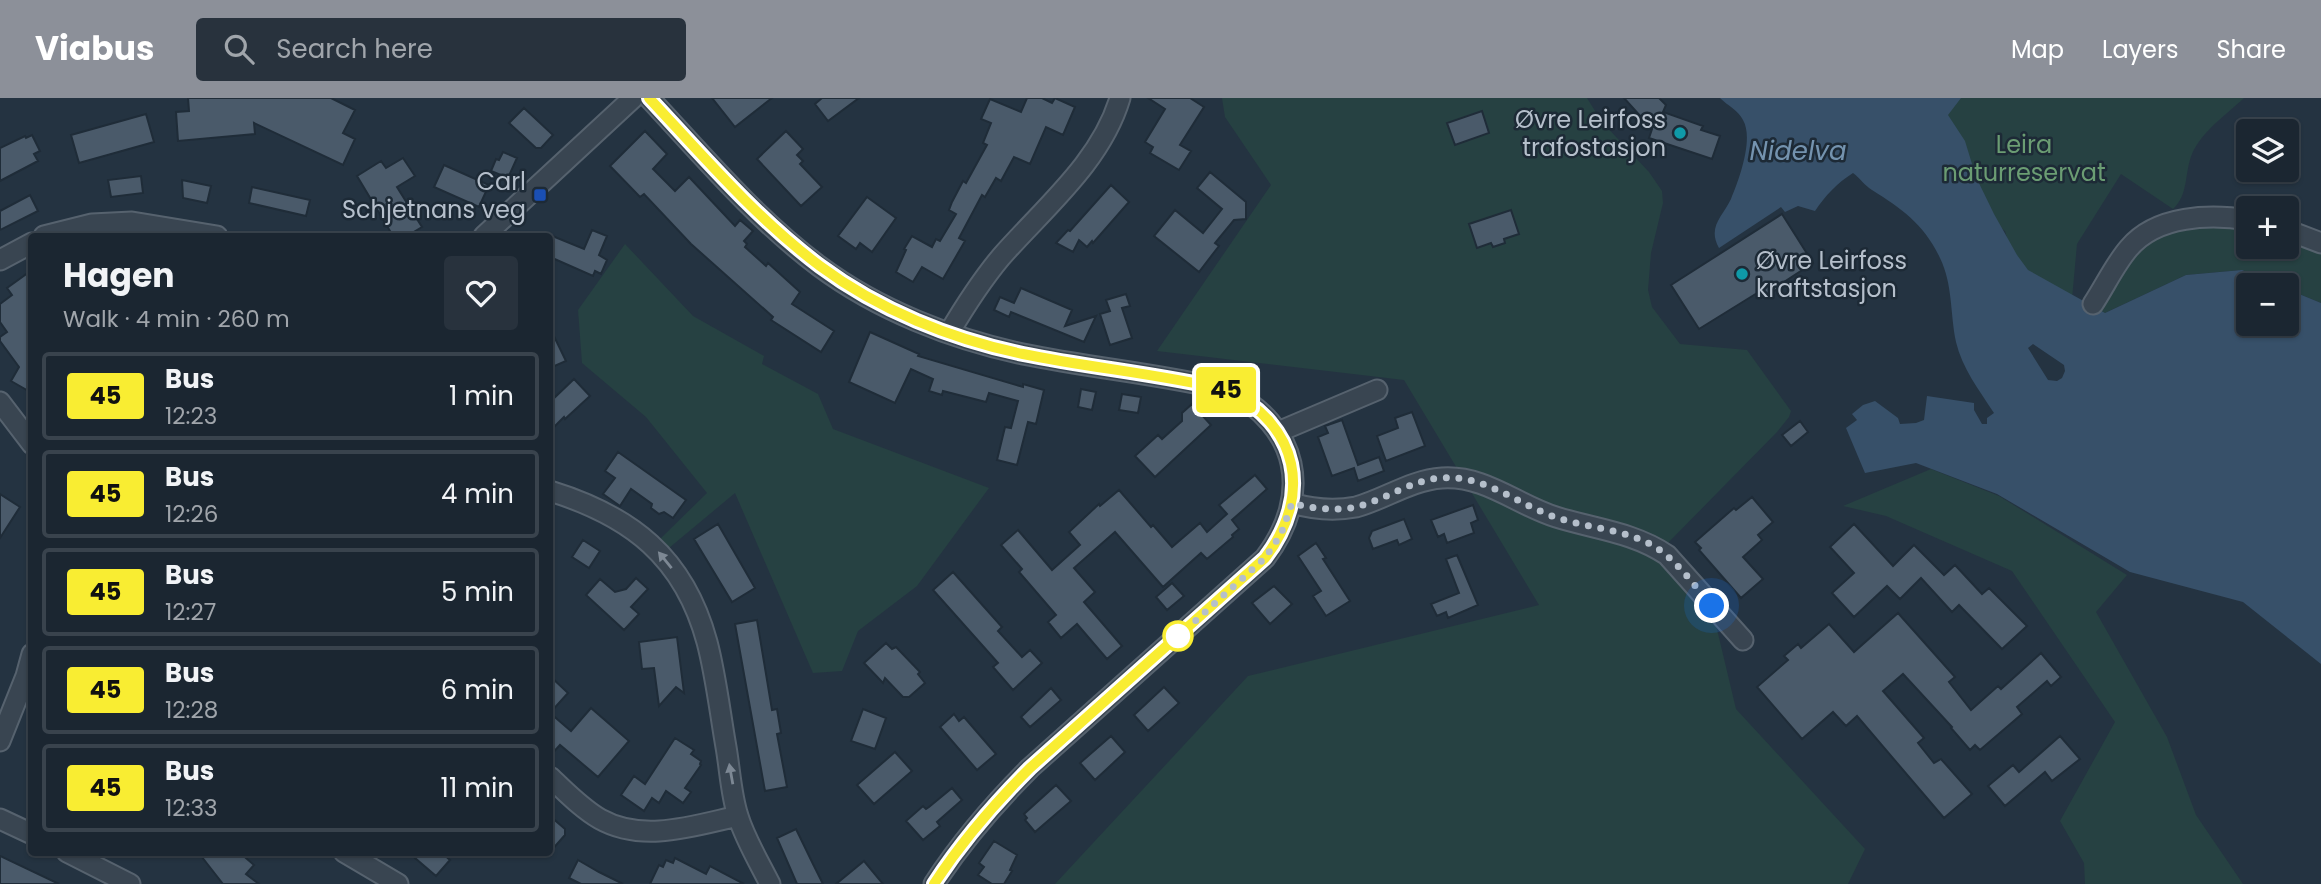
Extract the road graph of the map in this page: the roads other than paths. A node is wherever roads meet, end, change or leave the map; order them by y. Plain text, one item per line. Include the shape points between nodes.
1 (633, 98) edge
2 (649, 98) edge
3 (1120, 98) edge
4 (2236, 219) edge
5 (56, 233) edge
6 (199, 233) edge
7 (487, 233) edge
8 (2299, 235) edge
9 (2321, 243) edge
10 (28, 245) edge
11 (0, 260) edge
12 (2094, 304) dead end
13 (949, 333) junction
14 (1377, 390) dead end
15 (0, 402) edge
16 (1278, 432) junction
17 (28, 439) edge
18 (553, 492) edge
19 (1292, 503) junction
20 (1743, 640) dead end
21 (28, 669) edge
22 (0, 741) edge
23 (553, 780) edge
24 (738, 816) junction
25 (0, 819) edge
26 (28, 832) edge
27 (75, 856) edge
28 (351, 856) edge
29 (130, 884) edge
30 (398, 884) edge
31 (770, 884) edge
32 (934, 884) edge

1 - 7 street
2 - 13 street via 749,205 821,267 891,309
3 - 13 street via 1100,145 974,291
4 - 12 street via 2203,217 2149,233 2129,248
5 - 6 street via 92,224 132,222
8 - 9 street
10 - 11 street
13 - 16 street via 1023,354 1227,390 1258,409
14 - 16 street
15 - 17 street
16 - 19 street via 1292,466
24 -> 18 street via 707,643 682,581 659,551 624,522
19 - 20 street via 1318,509 1355,507 1443,477 1484,484 1555,517 1651,545 1667,555
19 - 32 street via 1281,534 1265,558 1030,768 965,839
21 - 22 street
23 - 24 street via 599,818 629,830 663,831
24 - 31 street
25 - 26 street
27 - 29 street
28 - 30 street

